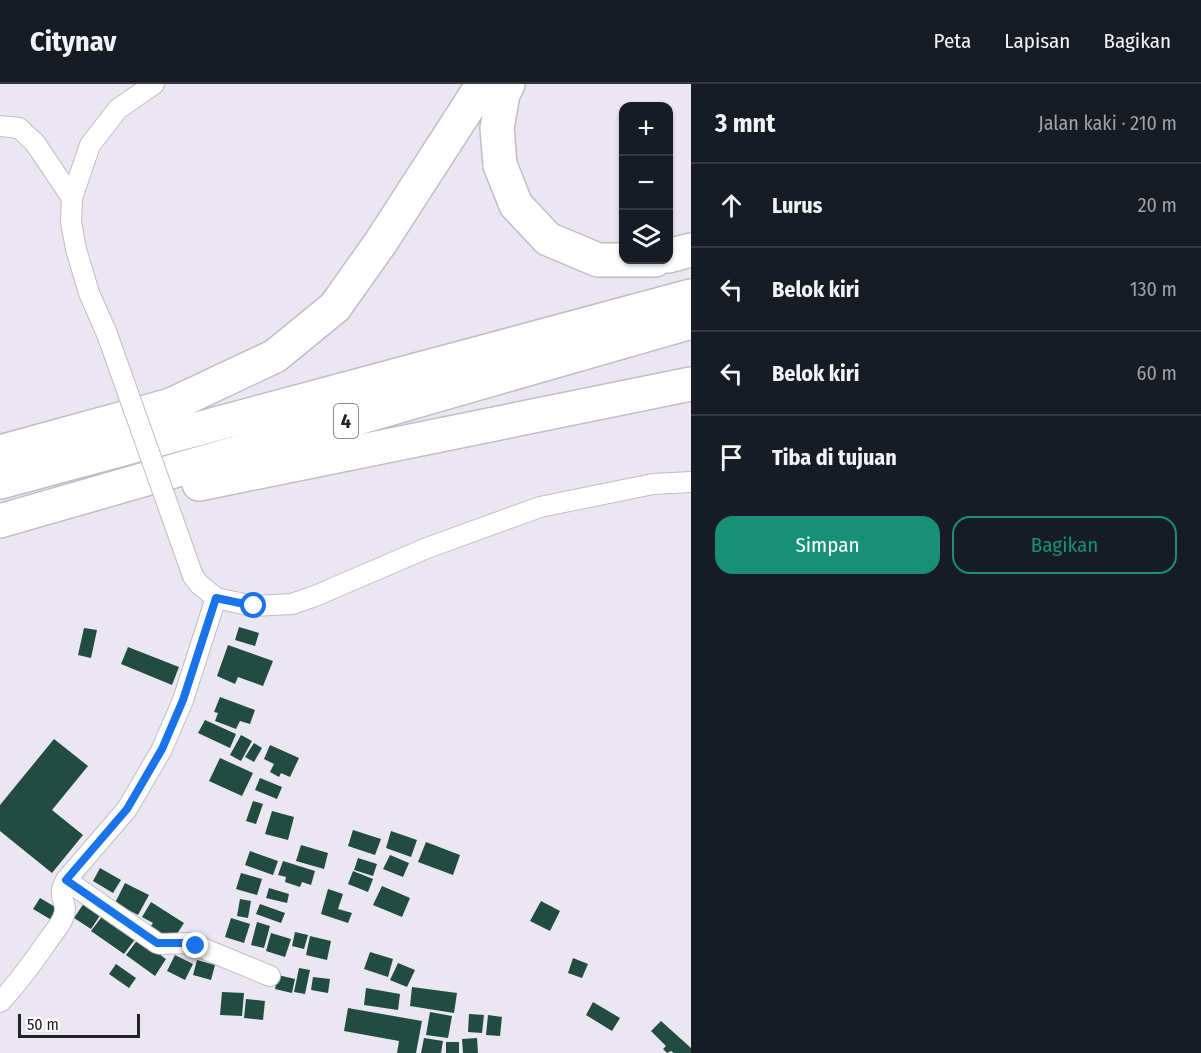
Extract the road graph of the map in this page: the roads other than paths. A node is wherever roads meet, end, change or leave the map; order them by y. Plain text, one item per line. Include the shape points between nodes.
1 (154, 84) edge
2 (483, 84) edge
3 (508, 84) edge
4 (0, 126) edge
5 (72, 198) junction
6 (691, 250) edge
7 (673, 255) edge
8 (619, 260) edge
9 (691, 296) edge
10 (691, 322) edge
11 (691, 384) edge
12 (0, 452) edge
13 (0, 482) edge
14 (691, 482) edge
15 (0, 523) edge
16 (216, 598) junction
17 (66, 880) junction
18 (270, 976) dead end
19 (0, 1002) edge

1 - 5 street via 118,109 90,146
2 - 12 highway via 334,307 275,356 171,405
3 - 8 highway via 497,128 500,165 516,205 548,239 598,260
4 - 5 street via 19,128 36,142
5 - 16 street, bridge via 71,222 89,293 193,576
6 - 7 highway
9 - 13 highway, 4
10 - 15 highway, 4
11 - 15 highway
14 - 16 street via 653,484 540,507 292,604 254,606
16 - 17 street via 183,700 162,749 127,809
17 - 18 street via 157,943 190,944
17 - 19 street via 61,889 66,907 59,925

